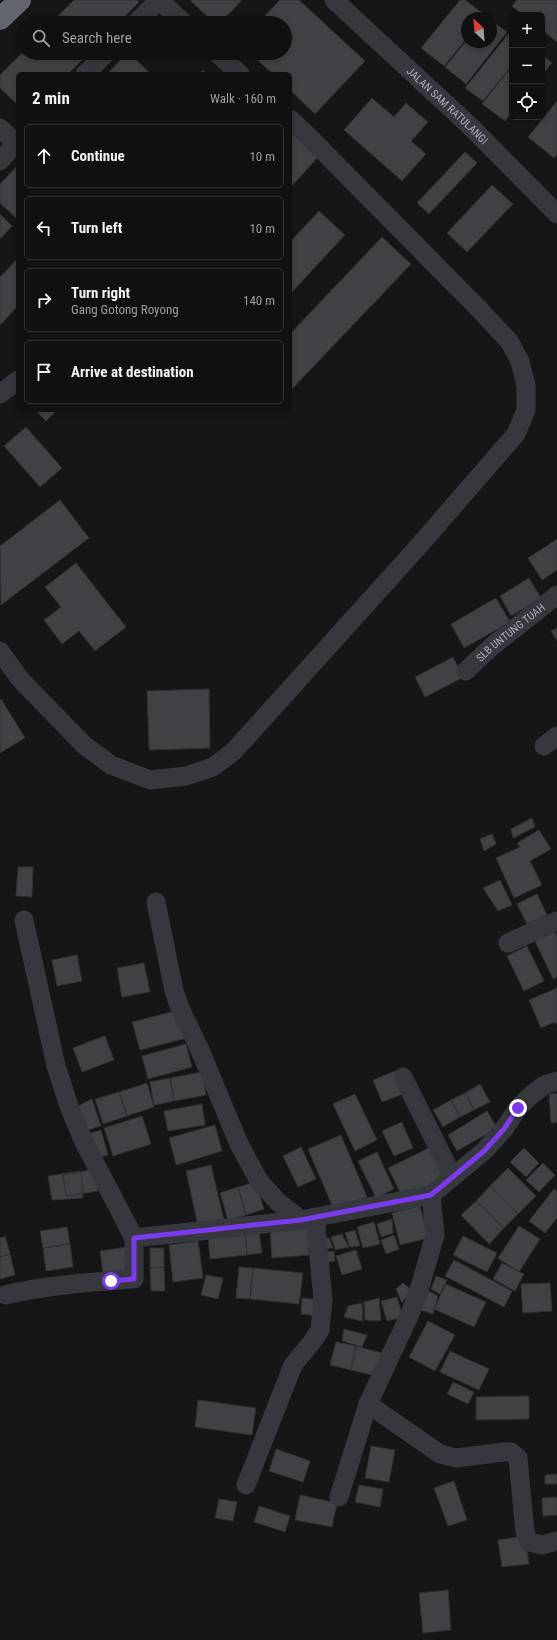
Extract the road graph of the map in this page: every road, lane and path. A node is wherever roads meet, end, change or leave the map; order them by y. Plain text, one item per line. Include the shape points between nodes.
1 (20, 0) edge
2 (159, 0) edge
3 (334, 0) edge
4 (143, 16) edge
5 (176, 16) edge
6 (0, 19) edge
7 (99, 60) edge
8 (225, 60) edge
9 (87, 72) edge
10 (238, 72) edge
11 (292, 121) edge
12 (0, 128) edge
13 (16, 141) edge
14 (16, 143) edge
15 (0, 161) edge
16 (557, 214) edge
17 (16, 382) edge
18 (0, 394) edge
19 (557, 595) edge
20 (0, 651) edge
21 (466, 671) dead end
22 (156, 902) dead end
23 (24, 920) dead end
24 (557, 921) edge
25 (508, 942) dead end
26 (403, 1077) dead end
27 (557, 1081) edge
28 (453, 1177) junction
29 (431, 1195) junction
30 (308, 1218) junction
31 (134, 1238) junction
32 (5, 1295) dead end
33 (368, 1404) junction
34 (246, 1485) dead end
35 (339, 1497) dead end
36 (557, 1541) edge

1 - 6 highway
2 - 4 street
2 - 5 street
3 - 16 street, JALAN SAM RATULANGI via 471,127
7 - 9 street
8 - 10 street
11 - 20 street via 509,341 520,361 526,386 526,410 516,434 233,752 213,766 186,776 150,780 111,765 84,745 25,684
12 - 13 street
14 - 15 street
17 - 18 street
19 - 21 street, SLB UNTUNG TUAH via 491,647
22 - 30 street via 174,991 239,1144 259,1181 278,1202
23 - 31 street via 56,1066 69,1106 83,1140
24 - 25 street
26 - 28 street
27 - 28 street via 544,1085 529,1097 484,1151
28 - 29 street
29 - 30 street
29 - 33 street via 435,1235 419,1290
30 - 31 street
30 - 34 street via 323,1300 320,1330 293,1365
31 - 32 street via 134,1279 54,1286
33 - 35 street
33 - 36 street via 440,1454 456,1458 511,1452 518,1458 525,1532 529,1542 542,1545

